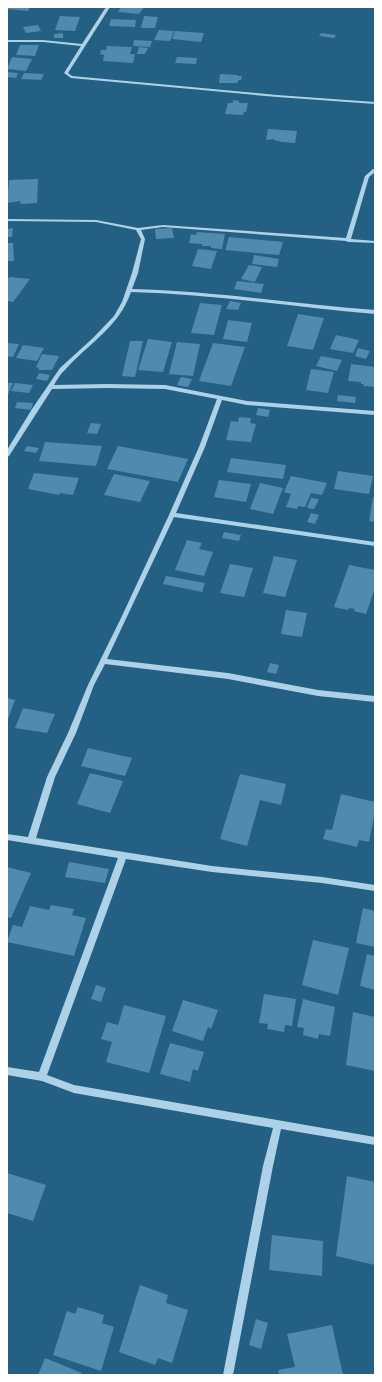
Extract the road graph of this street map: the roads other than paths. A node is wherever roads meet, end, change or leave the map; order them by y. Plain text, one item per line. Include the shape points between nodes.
1 (108, 7) edge
2 (7, 41) edge
3 (83, 45) junction
4 (375, 103) edge
5 (375, 170) edge
6 (7, 220) edge
7 (138, 229) junction
8 (348, 241) junction
9 (375, 242) edge
10 (130, 290) junction
11 (375, 312) edge
12 (50, 387) junction
13 (220, 399) junction
14 (375, 413) edge
15 (7, 455) edge
16 (172, 515) junction
17 (375, 544) edge
18 (103, 661) junction
19 (375, 699) edge
20 (7, 837) edge
21 (31, 841) junction
22 (123, 855) junction
23 (375, 888) edge
24 (7, 1071) edge
25 (42, 1077) junction
26 (278, 1125) junction
27 (375, 1141) edge
28 (228, 1375) edge

1 - 3 street
2 - 3 street
3 - 4 street via 66,73 71,77
5 - 8 street via 367,176
6 - 7 street via 96,220
7 - 8 street via 163,226
7 - 10 street via 143,239
8 - 9 street
10 - 11 street via 236,297 330,310
10 - 12 street via 116,317 95,340 62,369
12 - 13 street via 165,387
12 - 15 street
13 - 14 street
13 - 16 street
16 - 17 street
16 - 18 street
18 - 19 street via 228,676
18 - 21 street via 90,685 72,733 51,777
20 - 21 street
21 - 22 street
22 - 23 street via 212,869
22 - 25 street
24 - 25 street
25 - 26 street via 74,1089
26 - 27 street
26 - 28 street

